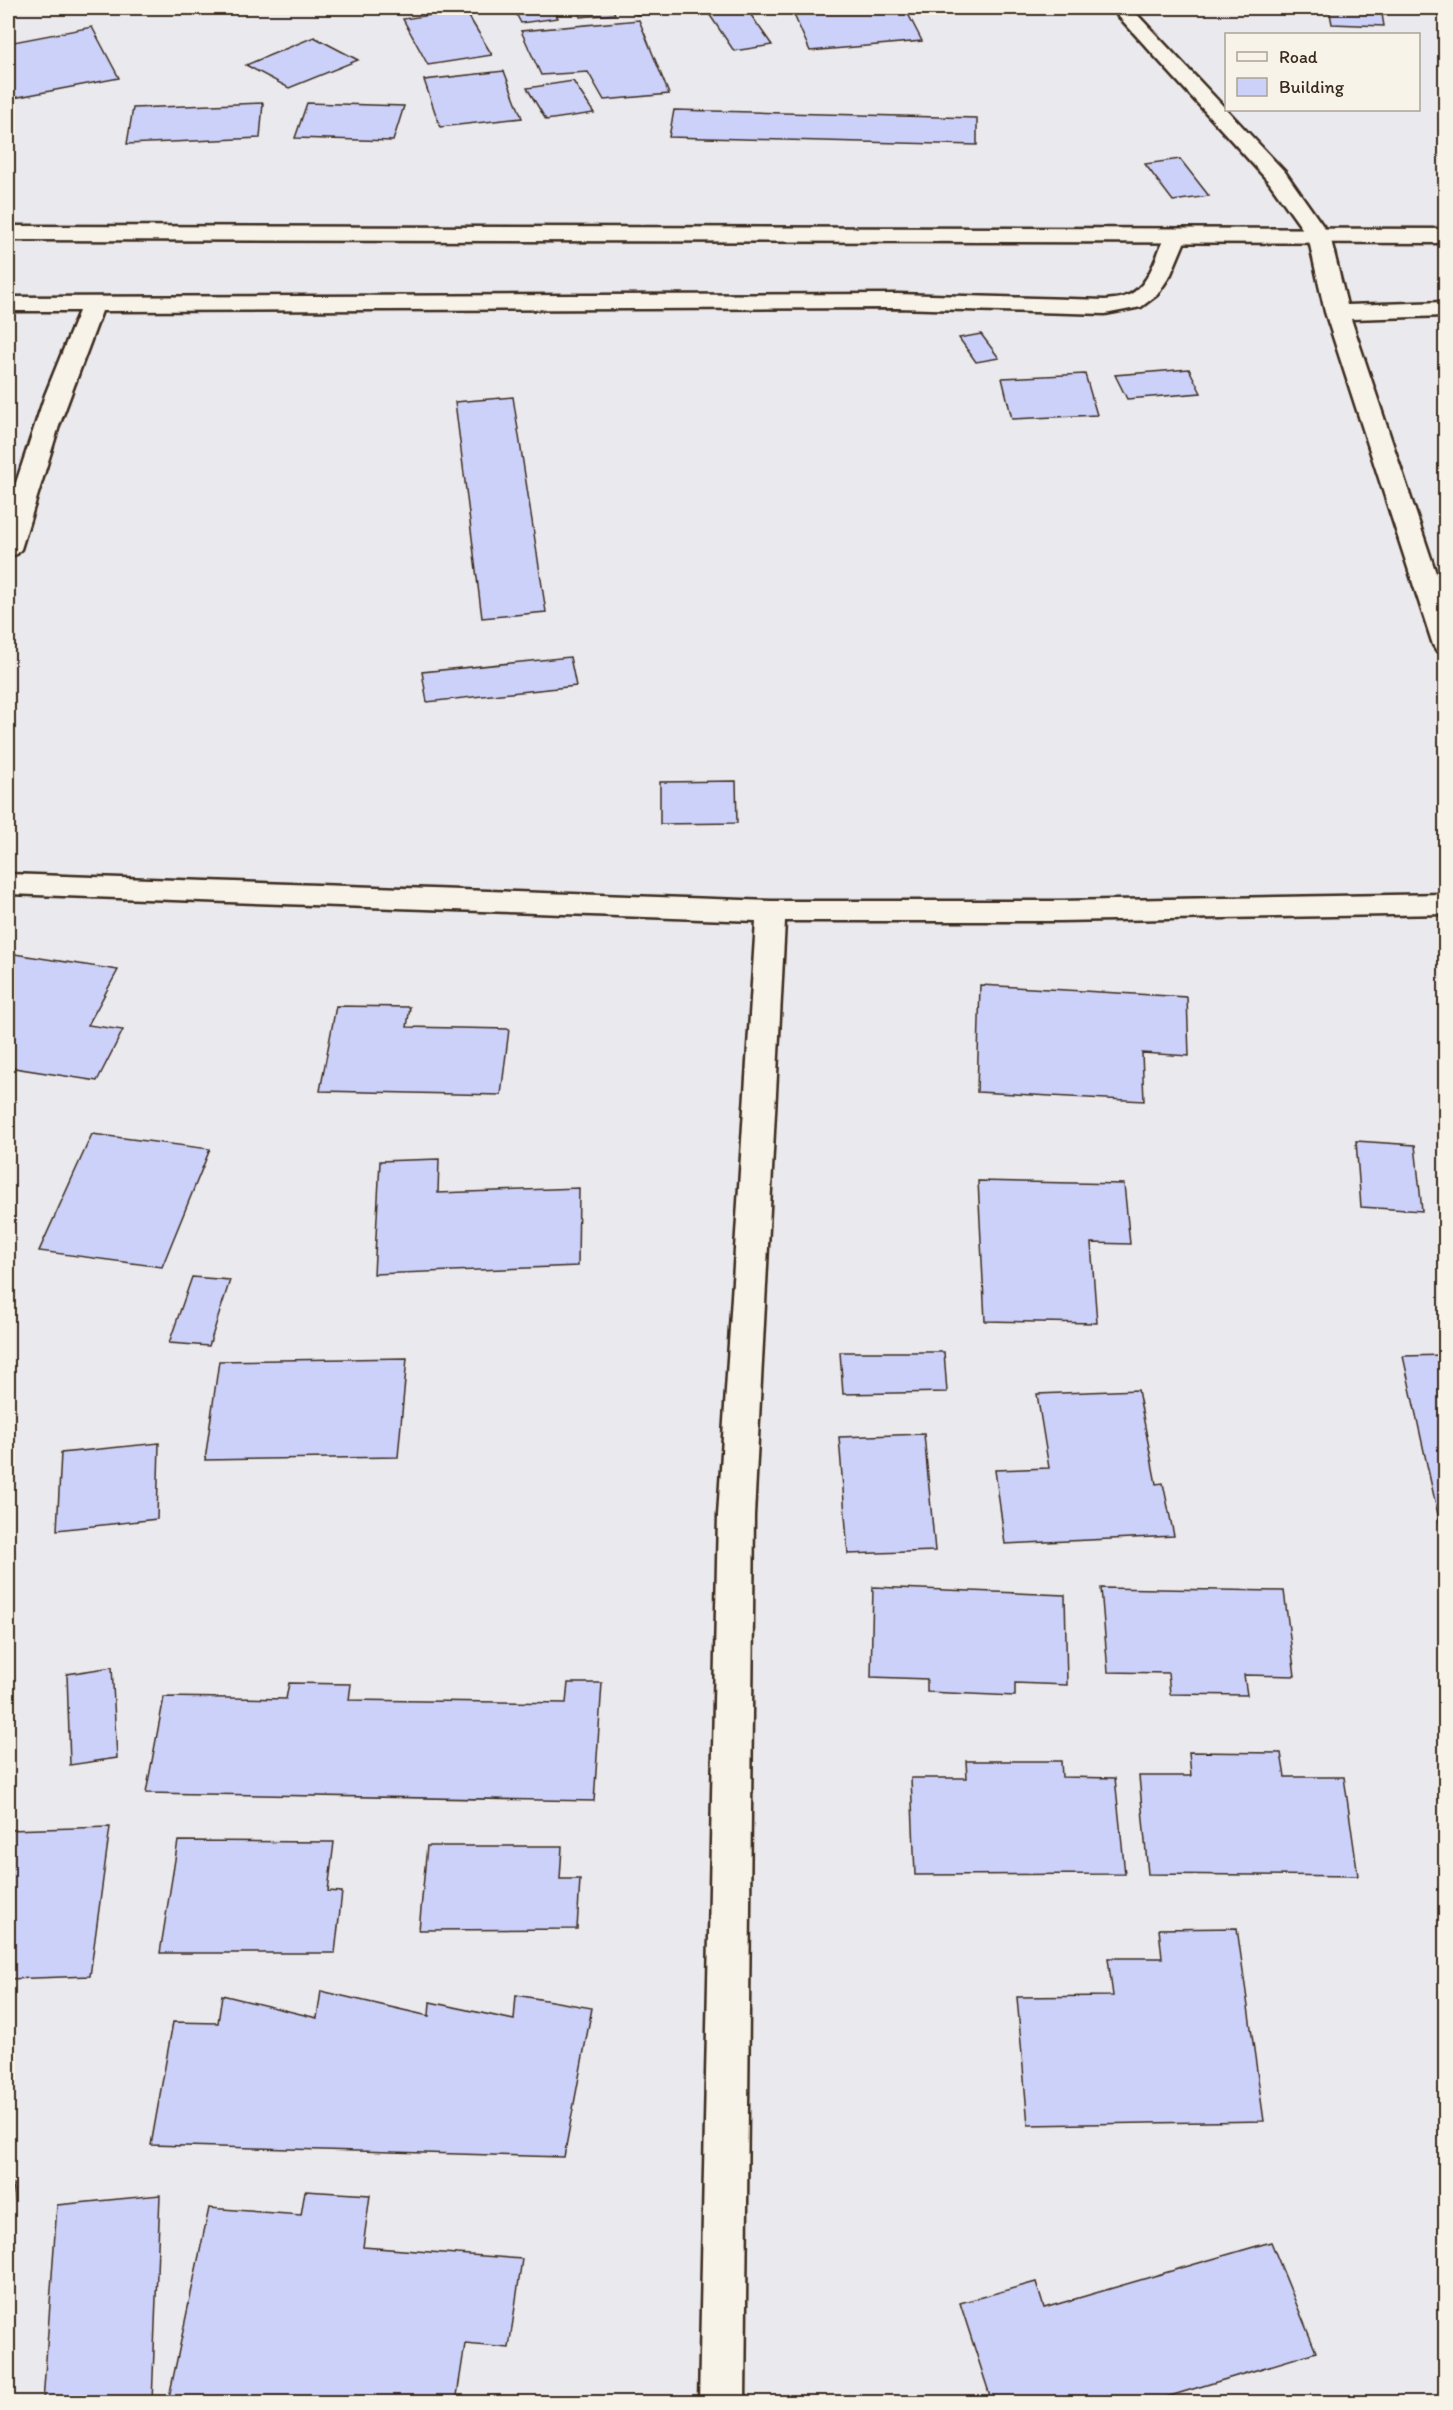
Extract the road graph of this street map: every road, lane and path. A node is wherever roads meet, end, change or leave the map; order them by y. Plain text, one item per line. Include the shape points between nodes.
1 (1121, 8) edge
2 (8, 232) edge
3 (1176, 236) junction
4 (1319, 236) junction
5 (1446, 236) edge
6 (8, 304) edge
7 (93, 305) junction
8 (1446, 309) edge
9 (1337, 312) junction
10 (8, 549) edge
11 (1446, 645) edge
12 (8, 884) edge
13 (1446, 904) edge
14 (771, 911) junction
15 (722, 2403) edge

1 - 4 main road via 1277,177
2 - 3 main road
3 - 4 main road
3 - 7 main road via 1158,279 1143,297 1105,307 897,301
4 - 5 main road
4 - 9 main road
6 - 7 main road
7 - 10 main road via 25,485
8 - 9 main road
9 - 11 main road
12 - 14 main road
13 - 14 main road
14 - 15 main road via 736,1515

